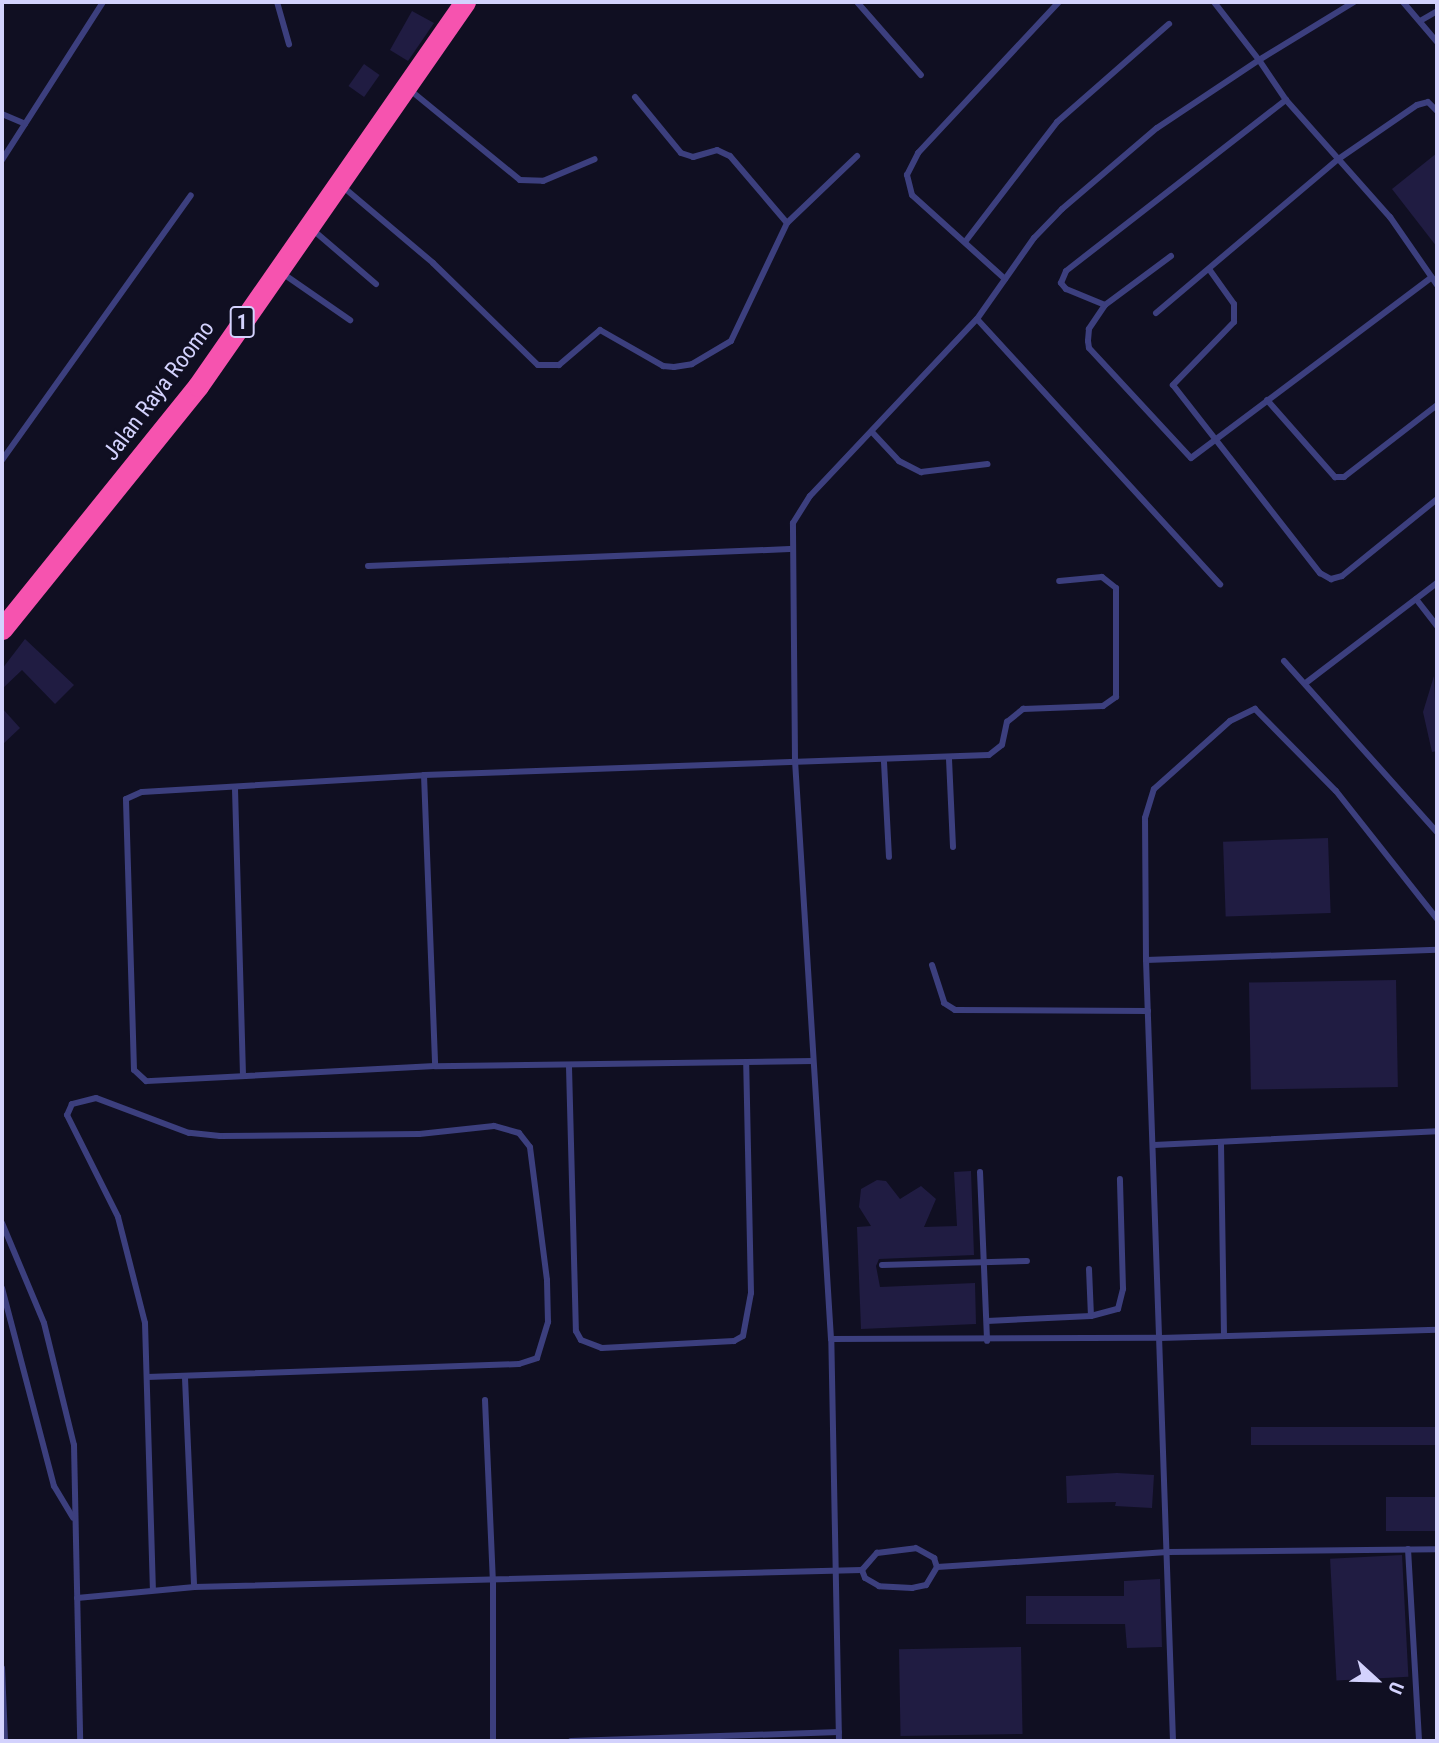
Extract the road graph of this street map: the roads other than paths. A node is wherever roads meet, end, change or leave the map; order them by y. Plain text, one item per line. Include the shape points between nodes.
1 (103, 2) edge
2 (277, 2) edge
3 (465, 2) edge
4 (857, 2) edge
5 (1059, 2) edge
6 (1214, 2) edge
7 (1354, 2) edge
8 (1404, 2) edge
9 (1437, 10) edge
10 (1420, 21) junction
11 (1169, 24) dead end
12 (1437, 42) edge
13 (289, 44) dead end
14 (1259, 60) junction
15 (921, 75) dead end
16 (404, 85) junction
17 (635, 97) dead end
18 (1286, 100) junction
19 (1437, 111) edge
20 (2, 114) edge
21 (25, 124) junction
22 (857, 156) dead end
23 (595, 159) dead end
24 (2, 160) edge
25 (1337, 160) junction
26 (338, 183) junction
27 (191, 195) dead end
28 (787, 223) junction
29 (308, 227) junction
30 (965, 243) junction
31 (1171, 256) dead end
32 (1209, 269) junction
33 (278, 270) junction
34 (1432, 277) junction
35 (1005, 279) junction
36 (376, 284) dead end
37 (1437, 285) edge
38 (1105, 305) junction
39 (1156, 313) dead end
40 (977, 319) junction
41 (349, 320) dead end
42 (1267, 400) junction
43 (1437, 405) edge
44 (872, 432) junction
45 (1217, 439) junction
46 (2, 460) edge
47 (988, 464) dead end
48 (1437, 499) edge
49 (790, 549) junction
50 (368, 566) dead end
51 (1059, 581) dead end
52 (1437, 583) edge
53 (1220, 584) dead end
54 (1416, 599) junction
55 (1437, 626) edge
56 (2, 629) edge
57 (1284, 661) dead end
58 (1307, 682) junction
59 (949, 759) junction
60 (794, 760) junction
61 (884, 762) junction
62 (424, 775) junction
63 (235, 789) junction
64 (1437, 832) edge
65 (953, 847) dead end
66 (889, 857) dead end
67 (1437, 919) edge
68 (1437, 950) edge
69 (1146, 960) junction
70 (932, 965) dead end
71 (1148, 1011) junction
72 (813, 1061) junction
73 (746, 1062) junction
74 (435, 1066) junction
75 (569, 1067) junction
76 (243, 1076) junction
77 (1437, 1131) edge
78 (1221, 1144) junction
79 (1154, 1145) junction
80 (980, 1172) dead end
81 (1120, 1179) dead end
82 (2, 1223) edge
83 (984, 1261) junction
84 (1027, 1261) dead end
85 (882, 1265) dead end
86 (1089, 1269) dead end
87 (2, 1288) edge
88 (1091, 1316) junction
89 (987, 1321) junction
90 (1437, 1330) edge
91 (1224, 1336) junction
92 (1160, 1338) junction
93 (831, 1339) junction
94 (987, 1341) junction
95 (147, 1377) junction
96 (185, 1378) junction
97 (485, 1400) dead end
98 (75, 1520) junction
99 (1408, 1549) junction
100 (1437, 1549) edge
101 (1168, 1552) junction
102 (937, 1567) junction
103 (862, 1570) junction
104 (835, 1571) junction
105 (493, 1581) junction
106 (194, 1587) junction
107 (153, 1590) junction
108 (77, 1598) junction
109 (2, 1668) edge
110 (839, 1732) junction
111 (5, 1741) edge
112 (80, 1741) edge
113 (493, 1741) edge
114 (571, 1741) edge
115 (839, 1741) edge
116 (1173, 1741) edge
117 (1419, 1741) edge

1 - 21 lane
2 - 13 lane
3 - 16 highway, Jalan Raya Roomo / 1
4 - 15 lane
5 - 30 lane via 910,164 906,175 912,195
6 - 14 lane
7 - 14 lane
8 - 10 lane
9 - 10 lane
10 - 12 lane
11 - 30 lane via 1056,122
14 - 18 lane
14 - 35 lane via 1157,128 1062,209
16 - 23 lane via 520,180 543,181
16 - 26 highway, Jalan Raya Roomo / 1
17 - 28 lane via 681,153 693,157 717,150 730,156
18 - 25 lane
18 - 38 lane via 1066,271 1061,283 1066,289
19 - 25 lane via 1428,102 1417,105
20 - 21 lane
21 - 24 lane
22 - 28 lane
25 - 32 lane
25 - 34 lane via 1390,217
26 - 28 lane via 433,263 531,359 553,368 600,330 663,366 692,365 716,352 731,341 741,324
26 - 29 highway, Jalan Raya Roomo / 1
27 - 46 lane
29 - 33 highway, Jalan Raya Roomo / 1
29 - 36 lane
30 - 35 lane
31 - 38 lane
32 - 39 lane
32 - 45 lane via 1234,304 1234,322 1173,385
33 - 41 lane
33 - 56 highway, Jalan Raya Roomo / 1 via 198,386
34 - 37 lane
34 - 42 lane
35 - 40 lane
38 - 45 lane via 1089,330 1090,348 1187,457 1195,458
40 - 44 lane
40 - 53 lane
42 - 43 lane via 1335,477 1344,477
42 - 45 lane
44 - 47 lane via 899,461 921,472
44 - 49 lane via 810,496 793,523
45 - 48 lane via 1320,573 1331,579 1342,576
49 - 50 lane
49 - 60 lane
51 - 59 lane via 1102,577 1116,588 1116,696 1103,706 1023,709 1007,722 998,751
52 - 54 lane
54 - 55 lane
54 - 58 lane
57 - 58 lane
58 - 64 lane
59 - 61 lane
59 - 65 lane
60 - 61 lane
60 - 62 lane
60 - 72 lane
61 - 66 lane
62 - 63 lane
62 - 74 lane
63 - 76 lane
63 - 76 lane via 142,792 126,799 123,808 134,1070 138,1077 156,1084
67 - 69 lane via 1336,791 1262,714 1249,709 1154,789 1145,818
68 - 69 lane
69 - 71 lane
70 - 71 lane via 944,1003 955,1010
71 - 79 lane
72 - 73 lane
72 - 93 lane
73 - 75 lane
73 - 75 lane via 751,1293 743,1336 734,1341 602,1348 581,1340 576,1331
74 - 75 lane
74 - 76 lane
77 - 78 lane
78 - 79 lane
78 - 91 lane
79 - 92 lane
80 - 83 lane
81 - 88 lane via 1122,1302 1110,1314
82 - 98 lane via 44,1322 62,1390 74,1445
83 - 84 lane
83 - 85 lane
83 - 89 lane
86 - 88 lane
87 - 98 lane via 54,1486
88 - 89 lane
89 - 94 lane
90 - 91 lane
91 - 92 lane
92 - 94 lane
92 - 101 lane
93 - 94 lane
93 - 104 lane
95 - 96 lane
95 - 96 lane via 145,1323 118,1217 73,1131 67,1115 72,1104 96,1098 199,1134 419,1134 494,1126 519,1133 530,1147 547,1280 548,1322 537,1358 519,1364
95 - 107 lane
96 - 106 lane
97 - 105 lane
98 - 108 lane
99 - 100 lane
99 - 101 lane
99 - 117 lane
101 - 102 lane
101 - 116 lane
102 - 103 lane via 926,1585 912,1588 879,1586 865,1578
102 - 103 lane via 934,1558 916,1548 877,1553 865,1561
103 - 104 lane
104 - 105 lane
104 - 110 lane
105 - 106 lane
105 - 113 lane
106 - 107 lane
107 - 108 lane
108 - 112 lane
109 - 111 lane
110 - 114 lane
110 - 115 lane

